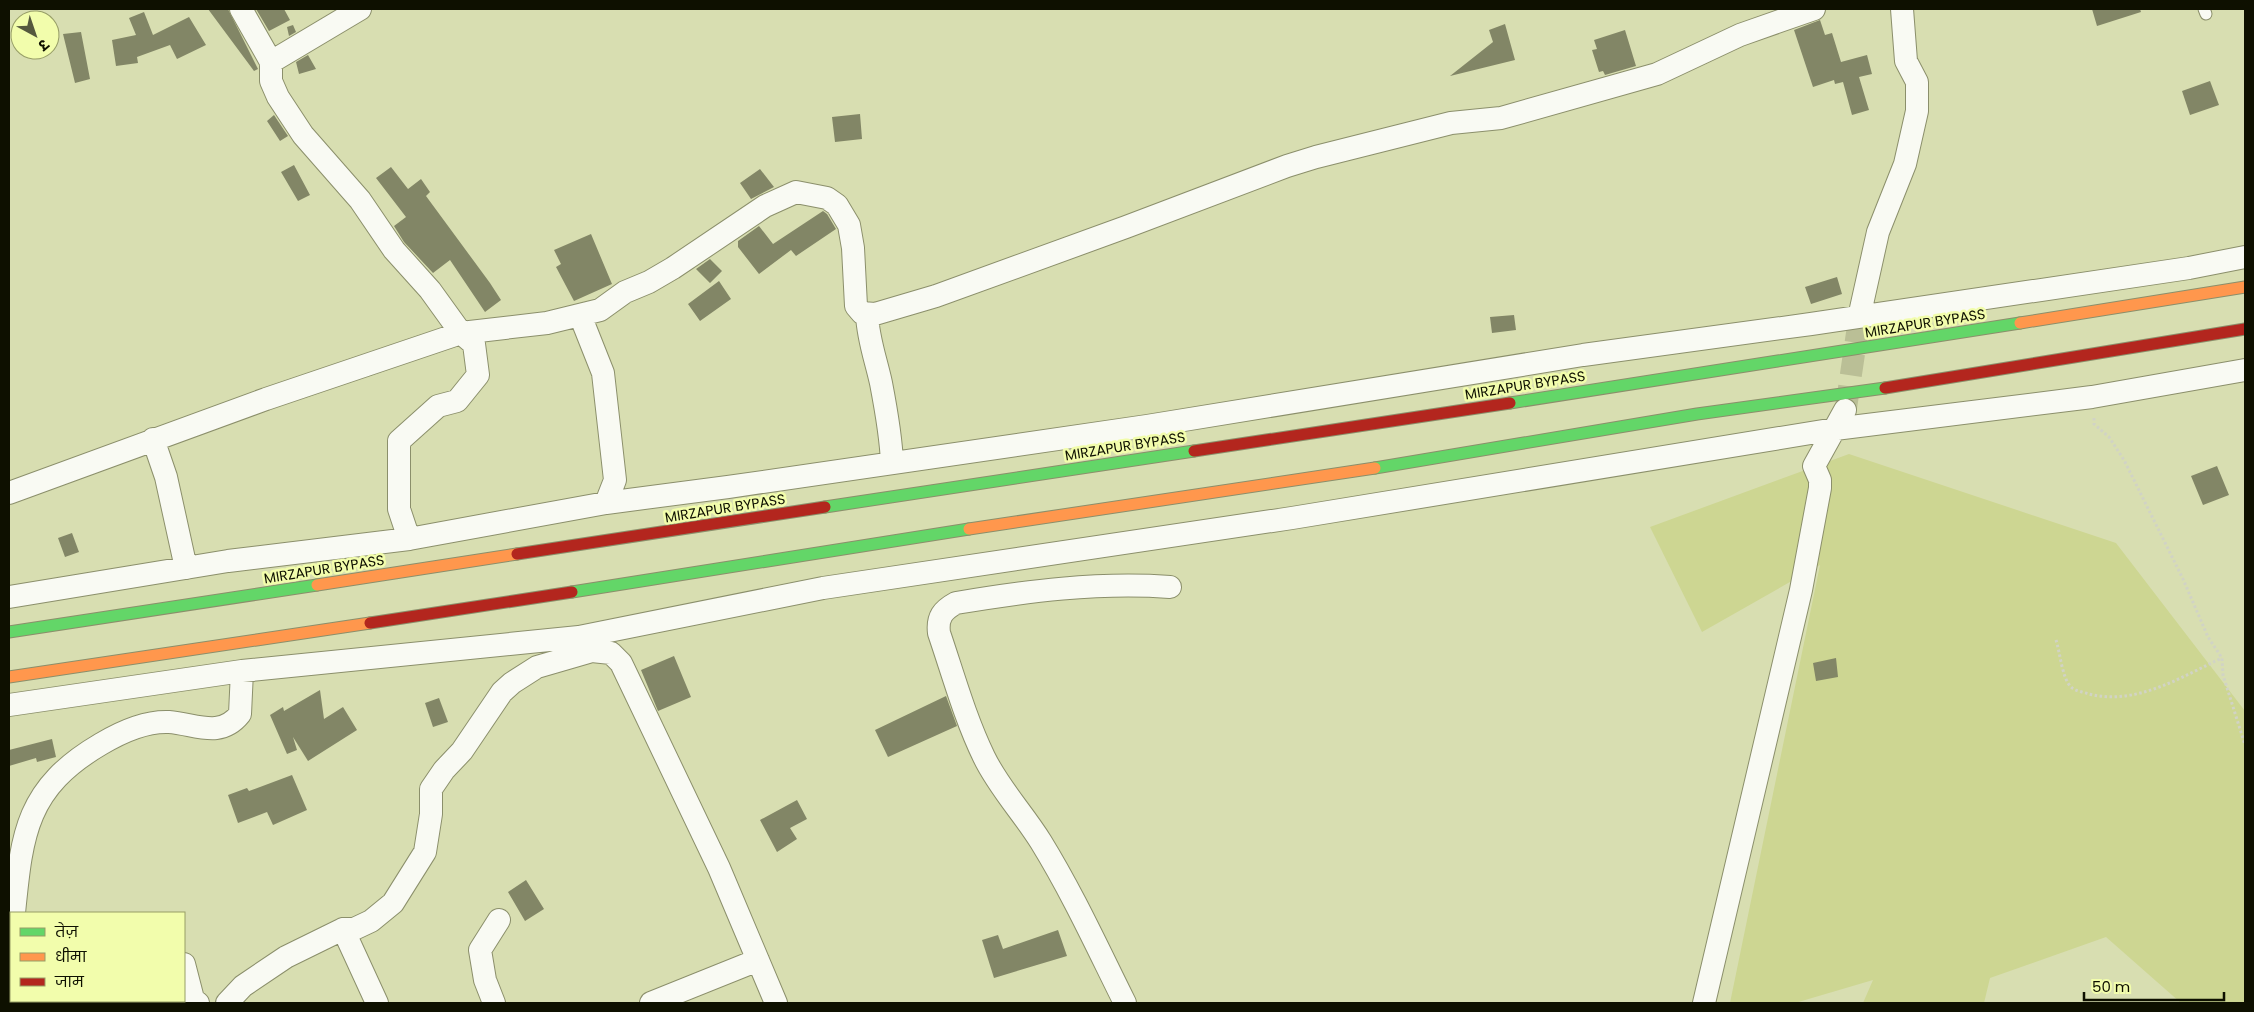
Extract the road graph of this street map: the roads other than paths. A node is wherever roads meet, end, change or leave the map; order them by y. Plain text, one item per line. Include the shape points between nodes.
1 (241, 9) edge
2 (360, 9) edge
3 (1814, 9) edge
4 (1902, 9) edge
5 (271, 62) junction
6 (2245, 257) edge
7 (2245, 287) edge
8 (1860, 313) tunnel mouth
9 (580, 315) junction
10 (867, 315) junction
11 (2245, 329) edge
12 (461, 333) junction
13 (2245, 370) edge
14 (1840, 420) junction
15 (153, 440) junction
16 (892, 463) junction
17 (9, 492) edge
18 (606, 503) junction
19 (409, 539) junction
20 (186, 568) junction
21 (941, 571) junction
22 (1170, 587) dead end
23 (9, 597) edge
24 (946, 609) junction
25 (9, 632) edge
26 (242, 671) junction
27 (9, 677) edge
28 (9, 705) edge
29 (14, 912) edge
30 (499, 920) dead end
31 (343, 929) junction
32 (758, 960) junction
33 (185, 968) edge
34 (198, 1003) edge
35 (227, 1003) edge
36 (377, 1003) edge
37 (494, 1003) edge
38 (651, 1003) edge
39 (776, 1003) edge
40 (1125, 1003) edge
41 (1704, 1003) edge

1 - 5 street
2 - 5 street
3 - 10 street via 1740,35 1657,74 1501,118 1451,123 1286,166 936,296
4 - 8 street via 1906,61 1917,82 1917,111 1905,164 1878,232
5 - 12 street via 271,81 278,97 304,135 360,200 394,250 430,290
6 - 16 street via 1811,324 1583,355 1147,426
7 - 25 highway, MIRZAPUR BYPASS
9 - 10 street via 600,310 625,292 673,268 765,206 796,192 827,198 837,205 849,225 856,306
9 - 12 street
9 - 18 street via 603,373 615,480
10 - 16 street via 868,334 881,383 891,442
11 - 27 highway via 453,612
12 - 15 street
12 - 19 street via 474,344 478,375 457,400 438,406 399,441 398,509
13 - 14 street via 2092,397
14 - 21 street via 1292,518
14 - 41 street via 1814,466 1820,488 1801,590
15 - 17 street
15 - 20 street via 166,477
16 - 18 street
18 - 19 street
19 - 20 street
20 - 23 street
21 - 24 street
21 - 26 street via 823,588 579,637
22 - 24 street via 1106,585 1026,591 956,603
24 - 40 street via 937,623 939,632 984,758 1064,880
26 - 28 street
26 - 29 street via 240,714 225,727 216,729 169,722 140,726 86,752 44,791 25,832
30 - 37 street via 480,950 485,980
31 - 32 street via 371,921 393,902 425,852 432,814 431,789 462,752 502,692 537,667 602,651 611,653 621,663 698,820
31 - 35 street via 310,943 264,971
31 - 36 street
32 - 38 street
32 - 39 street
33 - 34 street via 193,999

